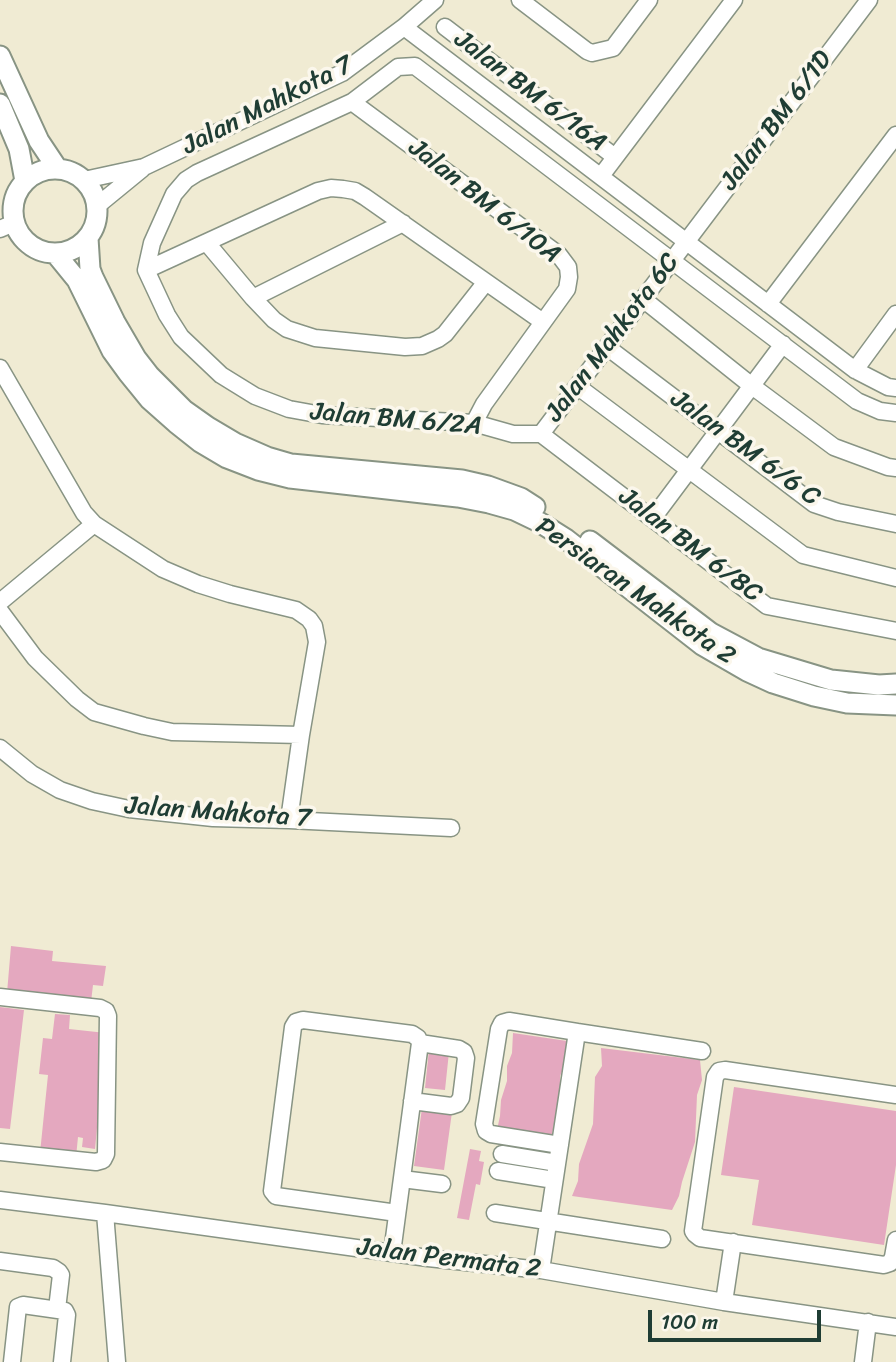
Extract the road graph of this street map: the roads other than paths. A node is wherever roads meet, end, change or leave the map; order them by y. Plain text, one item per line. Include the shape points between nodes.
1 (435, 0) edge
2 (520, 0) edge
3 (734, 0) edge
4 (869, 0) edge
5 (642, 2) edge
6 (404, 27) junction
7 (445, 27) dead end
8 (0, 56) edge
9 (352, 102) junction
10 (0, 104) edge
11 (896, 135) edge
12 (615, 157) junction
13 (144, 167) junction
14 (57, 168) junction
15 (601, 176) junction
16 (84, 180) junction
17 (25, 181) junction
18 (98, 205) junction
19 (403, 223) junction
20 (7, 226) edge
21 (88, 238) junction
22 (686, 242) junction
23 (208, 243) junction
24 (55, 253) junction
25 (671, 260) junction
26 (146, 270) junction
27 (486, 282) junction
28 (253, 298) junction
29 (643, 299) junction
30 (768, 304) junction
31 (896, 314) edge
32 (543, 322) junction
33 (783, 344) junction
34 (607, 347) junction
35 (0, 368) edge
36 (855, 370) junction
37 (577, 386) junction
38 (751, 386) junction
39 (896, 388) edge
40 (896, 413) edge
41 (474, 423) junction
42 (718, 431) junction
43 (541, 434) junction
44 (896, 468) edge
45 (689, 470) junction
46 (653, 518) junction
47 (94, 524) junction
48 (896, 524) edge
49 (896, 578) edge
50 (0, 602) edge
51 (0, 611) edge
52 (896, 631) edge
53 (707, 639) junction
54 (896, 684) edge
55 (896, 705) edge
56 (301, 734) junction
57 (0, 748) edge
58 (289, 820) junction
59 (451, 828) dead end
60 (0, 997) edge
61 (577, 1032) junction
62 (420, 1044) junction
63 (702, 1051) dead end
64 (896, 1095) edge
65 (412, 1101) junction
66 (560, 1145) junction
67 (0, 1152) edge
68 (502, 1154) dead end
69 (557, 1163) junction
70 (498, 1171) dead end
71 (402, 1179) junction
72 (554, 1180) junction
73 (442, 1184) dead end
74 (0, 1200) edge
75 (105, 1213) junction
76 (397, 1213) junction
77 (495, 1213) dead end
78 (548, 1221) junction
79 (662, 1238) dead end
80 (896, 1240) edge
81 (733, 1242) junction
82 (392, 1253) junction
83 (0, 1261) edge
84 (541, 1270) junction
85 (724, 1302) junction
86 (57, 1309) junction
87 (868, 1322) junction
88 (896, 1327) edge
89 (12, 1362) edge
90 (62, 1362) edge
91 (117, 1362) edge
92 (863, 1362) edge

1 - 6 street, Jalan Mahkota 7
2 - 5 street via 592,53 613,48
3 - 12 street
4 - 22 street, Jalan BM 6/1D
6 - 13 street, Jalan Mahkota 7 via 342,74
6 - 15 street
7 - 12 street, Jalan BM 6/16A
8 - 14 main road via 39,141
9 - 25 street via 398,67 415,66
9 - 26 street via 186,180 174,194 149,250
9 - 32 street, Jalan BM 6/10A via 559,255 568,267 568,285
10 - 17 main road via 19,149
11 - 30 street
12 - 15 street
13 - 16 street, Jalan Mahkota 7
13 - 18 street
14 - 16 main road
14 - 17 main road
15 - 22 street
16 - 18 main road
17 - 20 main road
18 - 21 main road
19 - 23 street via 360,194 331,188
19 - 27 street
19 - 28 street
20 - 24 main road via 29,245
21 - 24 main road via 79,247
21 - 53 main road, Persiaran Mahkota 2 via 93,277 136,358 184,410 208,427 235,443 291,464 462,480 521,498 586,538
22 - 25 street, Jalan Mahkota 6C
22 - 30 street
23 - 26 street
23 - 28 street
24 - 53 main road, Persiaran Mahkota 2 via 77,280 113,351 150,400 227,458 290,478 458,496 514,510 566,539
25 - 29 street, Jalan Mahkota 6C
25 - 33 street
26 - 41 street, Jalan BM 6/2A via 181,337 221,375 255,396 322,415
27 - 28 street via 445,334 413,347 315,338 282,326
27 - 32 street
29 - 34 street, Jalan Mahkota 6C
29 - 38 street
30 - 36 street
31 - 36 street
32 - 41 street, Jalan BM 6/10A
33 - 38 street
33 - 40 street via 857,401
34 - 37 street, Jalan Mahkota 6C
34 - 42 street, Jalan BM 6/6 C
35 - 47 street
36 - 39 street
37 - 43 street, Jalan Mahkota 6C
37 - 45 street
38 - 42 street
38 - 44 street via 834,447
41 - 43 street, Jalan BM 6/2A via 513,434
42 - 45 street
42 - 48 street, Jalan BM 6/6 C via 814,504
43 - 46 street, Jalan BM 6/8C
45 - 46 street
45 - 49 street via 803,555
46 - 52 street, Jalan BM 6/8C via 767,606
47 - 50 street
47 - 56 street via 163,569 230,594 296,610 309,619 317,642
51 - 56 street via 35,657 94,712 172,732
53 - 54 main road, Persiaran Mahkota 2 via 831,680
53 - 55 main road, Persiaran Mahkota 2 via 747,671 773,683 846,702
56 - 58 street
57 - 58 street, Jalan Mahkota 7 via 32,774 92,801 170,814
58 - 59 street, Jalan Mahkota 7
60 - 67 street via 100,1008 108,1016 103,1160
61 - 63 street
61 - 66 street
61 - 66 street via 502,1023 484,1124 491,1134
62 - 65 street
62 - 65 street via 464,1052 461,1098 451,1106
62 - 76 street via 412,1034 303,1020 293,1027 272,1191 276,1196
64 - 81 street via 719,1071 693,1231 700,1238
65 - 71 street
66 - 69 street
68 - 69 street
69 - 72 street
70 - 72 street
71 - 73 street
71 - 76 street
72 - 78 street
74 - 75 street, Jalan Permata 2
75 - 82 street, Jalan Permata 2
75 - 91 street
76 - 82 street
77 - 78 street
78 - 79 street
78 - 84 street
80 - 81 street via 893,1257 884,1265
81 - 85 street
82 - 84 street, Jalan Permata 2
83 - 86 street via 59,1272
84 - 85 street, Jalan Permata 2
85 - 87 street, Jalan Permata 2
86 - 89 street via 18,1307
86 - 90 street via 67,1315
87 - 88 street, Jalan Permata 2
87 - 92 street

